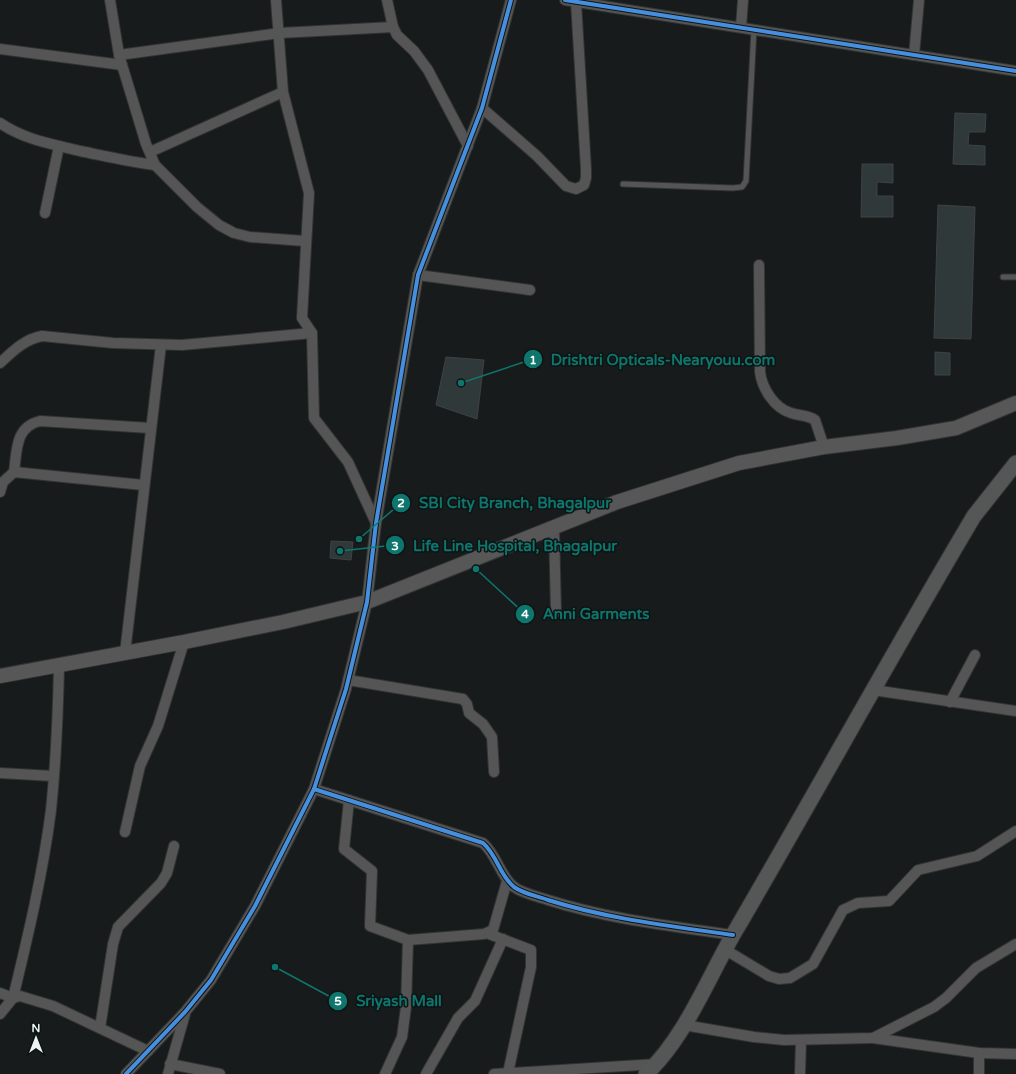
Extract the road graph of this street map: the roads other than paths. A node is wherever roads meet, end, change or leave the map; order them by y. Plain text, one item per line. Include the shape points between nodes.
1 (110, 0) edge
2 (276, 0) edge
3 (387, 0) edge
4 (511, 0) edge
5 (565, 0) edge
6 (743, 0) edge
7 (919, 0) edge
8 (576, 2) junction
9 (393, 27) junction
10 (741, 27) junction
11 (754, 29) junction
12 (280, 33) junction
13 (0, 49) edge
14 (914, 54) junction
15 (121, 60) junction
16 (1016, 71) edge
17 (283, 92) junction
18 (482, 108) junction
19 (0, 123) edge
20 (59, 146) junction
21 (468, 146) junction
22 (150, 152) junction
23 (156, 165) junction
24 (623, 184) dead end
25 (45, 213) dead end
26 (305, 241) junction
27 (759, 265) dead end
28 (418, 275) junction
29 (1003, 277) dead end
30 (1016, 278) edge
31 (530, 290) dead end
32 (312, 333) junction
33 (161, 345) junction
34 (0, 364) edge
35 (1016, 403) edge
36 (150, 428) junction
37 (824, 447) junction
38 (1013, 470) edge
39 (14, 472) junction
40 (144, 485) junction
41 (0, 492) edge
42 (376, 523) junction
43 (554, 527) junction
44 (367, 602) junction
45 (556, 612) dead end
46 (184, 642) junction
47 (125, 653) junction
48 (975, 655) dead end
49 (59, 667) junction
50 (0, 676) edge
51 (348, 680) junction
52 (873, 690) junction
53 (950, 702) junction
54 (1016, 711) edge
55 (494, 772) dead end
56 (0, 773) edge
57 (53, 776) junction
58 (314, 789) junction
59 (349, 800) junction
60 (1016, 831) edge
61 (125, 832) dead end
62 (174, 846) dead end
63 (507, 881) junction
64 (489, 934) junction
65 (733, 935) junction
66 (503, 939) junction
67 (408, 940) junction
68 (1016, 944) edge
69 (724, 949) junction
70 (0, 993) edge
71 (13, 998) junction
72 (186, 1012) junction
73 (0, 1014) edge
74 (684, 1025) junction
75 (100, 1028) junction
76 (873, 1038) junction
77 (801, 1040) junction
78 (148, 1051) junction
79 (979, 1053) junction
80 (1016, 1054) edge
81 (169, 1069) edge
82 (652, 1069) edge
83 (508, 1073) edge
84 (126, 1074) edge
85 (220, 1074) edge
86 (385, 1074) edge
87 (426, 1074) edge
88 (494, 1074) edge
89 (800, 1074) edge
90 (979, 1074) edge

1 - 15 street
2 - 12 street
3 - 9 street
4 - 18 street
5 - 8 street
6 - 10 street
7 - 14 street
8 - 10 street
8 - 18 street via 586,169 584,185 576,189 566,186 537,156
9 - 12 street
9 - 21 street via 428,70
10 - 11 street
11 - 14 street
11 - 24 lane via 746,181 742,187
12 - 15 street
12 - 17 street
13 - 15 street
14 - 16 street
15 - 22 street
17 - 22 street
17 - 26 street via 309,193
18 - 21 street
19 - 20 street via 13,132 35,141
20 - 23 street
20 - 25 street
21 - 28 street
22 - 23 street
23 - 26 street via 197,207 234,233 250,237
26 - 32 street via 302,318
27 - 37 street via 762,383 783,409 816,420
28 - 31 street
28 - 42 street
29 - 30 lane
32 - 33 street via 219,343
32 - 42 street via 314,418 348,462
33 - 34 street via 42,336 24,343
33 - 36 street
35 - 37 main road via 956,428
36 - 39 street via 40,421 32,423 26,426 18,442
36 - 40 street
37 - 43 main road via 739,463 617,502
38 - 52 main road via 974,516
39 - 40 street
39 - 41 street via 3,482
40 - 47 street
42 - 44 street
43 - 44 main road
43 - 45 street
44 - 46 main road
44 - 51 street
46 - 47 main road
46 - 61 street via 158,726 140,766
47 - 49 main road
48 - 53 street
49 - 50 main road
49 - 57 street
51 - 55 street via 463,699 469,713 483,724 492,737
51 - 58 street
52 - 53 street
52 - 65 main road
53 - 54 street
56 - 57 street
57 - 71 street via 33,914
58 - 59 street
58 - 72 street via 235,942 211,980
59 - 63 street via 483,843 489,848
59 - 67 street via 344,849 372,871 370,926
60 - 69 street via 977,856 918,870 889,901 848,907 839,915 813,964 790,978 779,979 769,976
62 - 75 street via 167,873 161,883 118,927
63 - 64 street via 493,930
63 - 65 street via 528,893 599,914
64 - 66 street
64 - 67 street via 459,935 436,940
65 - 69 main road
66 - 83 street via 531,950 531,967
66 - 87 street via 476,1001 458,1018
67 - 86 street via 406,1007 402,1037
68 - 76 street via 976,968 934,1007
69 - 74 main road
70 - 71 street
71 - 73 street
71 - 75 street via 20,996 52,1006
72 - 78 street
72 - 81 street
74 - 77 street via 754,1037
74 - 82 main road
75 - 78 street
76 - 77 street
76 - 79 street
77 - 89 street
78 - 84 street
79 - 80 street
79 - 90 street
81 - 85 street
82 - 83 street
83 - 88 street

